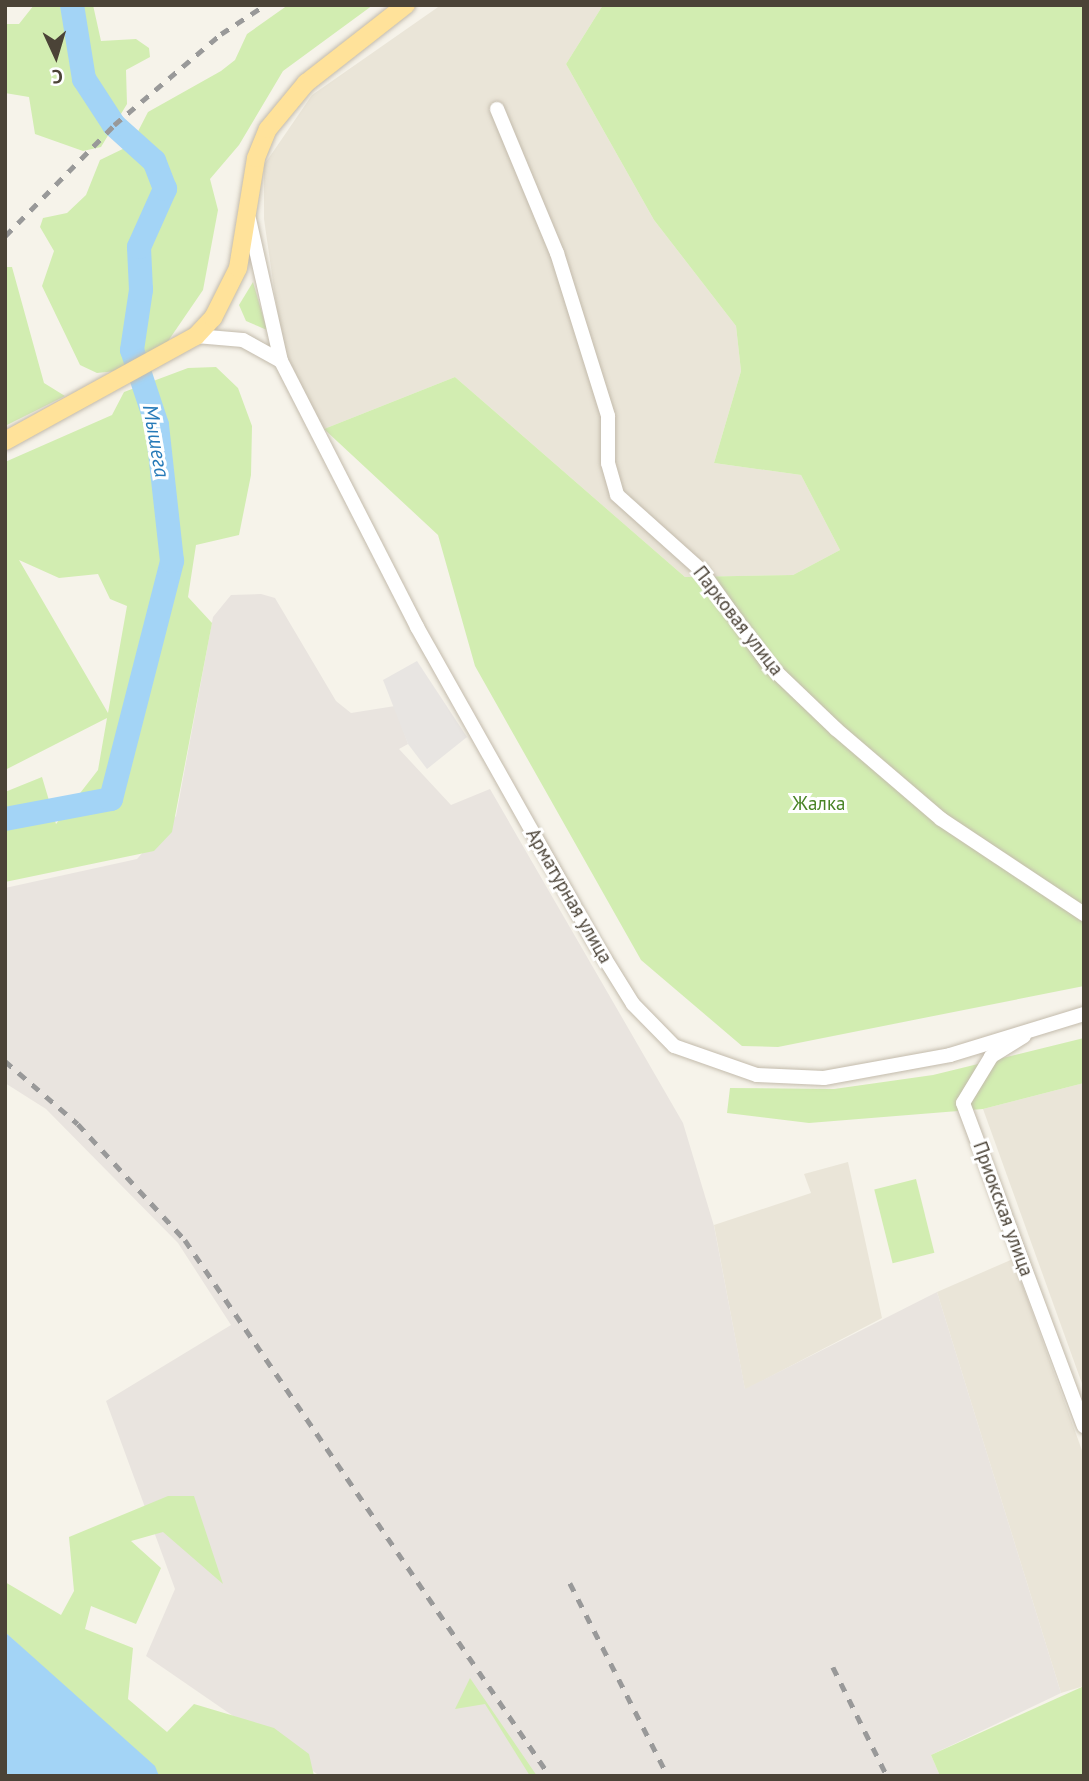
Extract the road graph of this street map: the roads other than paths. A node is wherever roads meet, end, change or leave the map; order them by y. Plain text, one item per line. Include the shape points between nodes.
1 (406, 5) edge
2 (497, 110) dead end
3 (248, 218) junction
4 (196, 336) junction
5 (281, 361) junction
6 (5, 441) edge
7 (1084, 914) edge
8 (1084, 1014) edge
9 (1046, 1022) junction
10 (1084, 1426) edge

1 - 3 main road via 279,112 256,158
2 - 7 street, Парковая улица via 557,253 608,416 608,463 617,495 701,570 769,665 836,729 941,819
3 - 4 main road via 231,287
3 - 5 street, Арматурная улица
4 - 5 street via 243,340
4 - 6 main road
5 - 9 street, Арматурная улица via 417,626 597,946 633,1004 674,1046 757,1075 824,1078 950,1055
8 - 9 street, Арматурная улица
9 - 10 street, Приокская улица via 990,1057 963,1103

